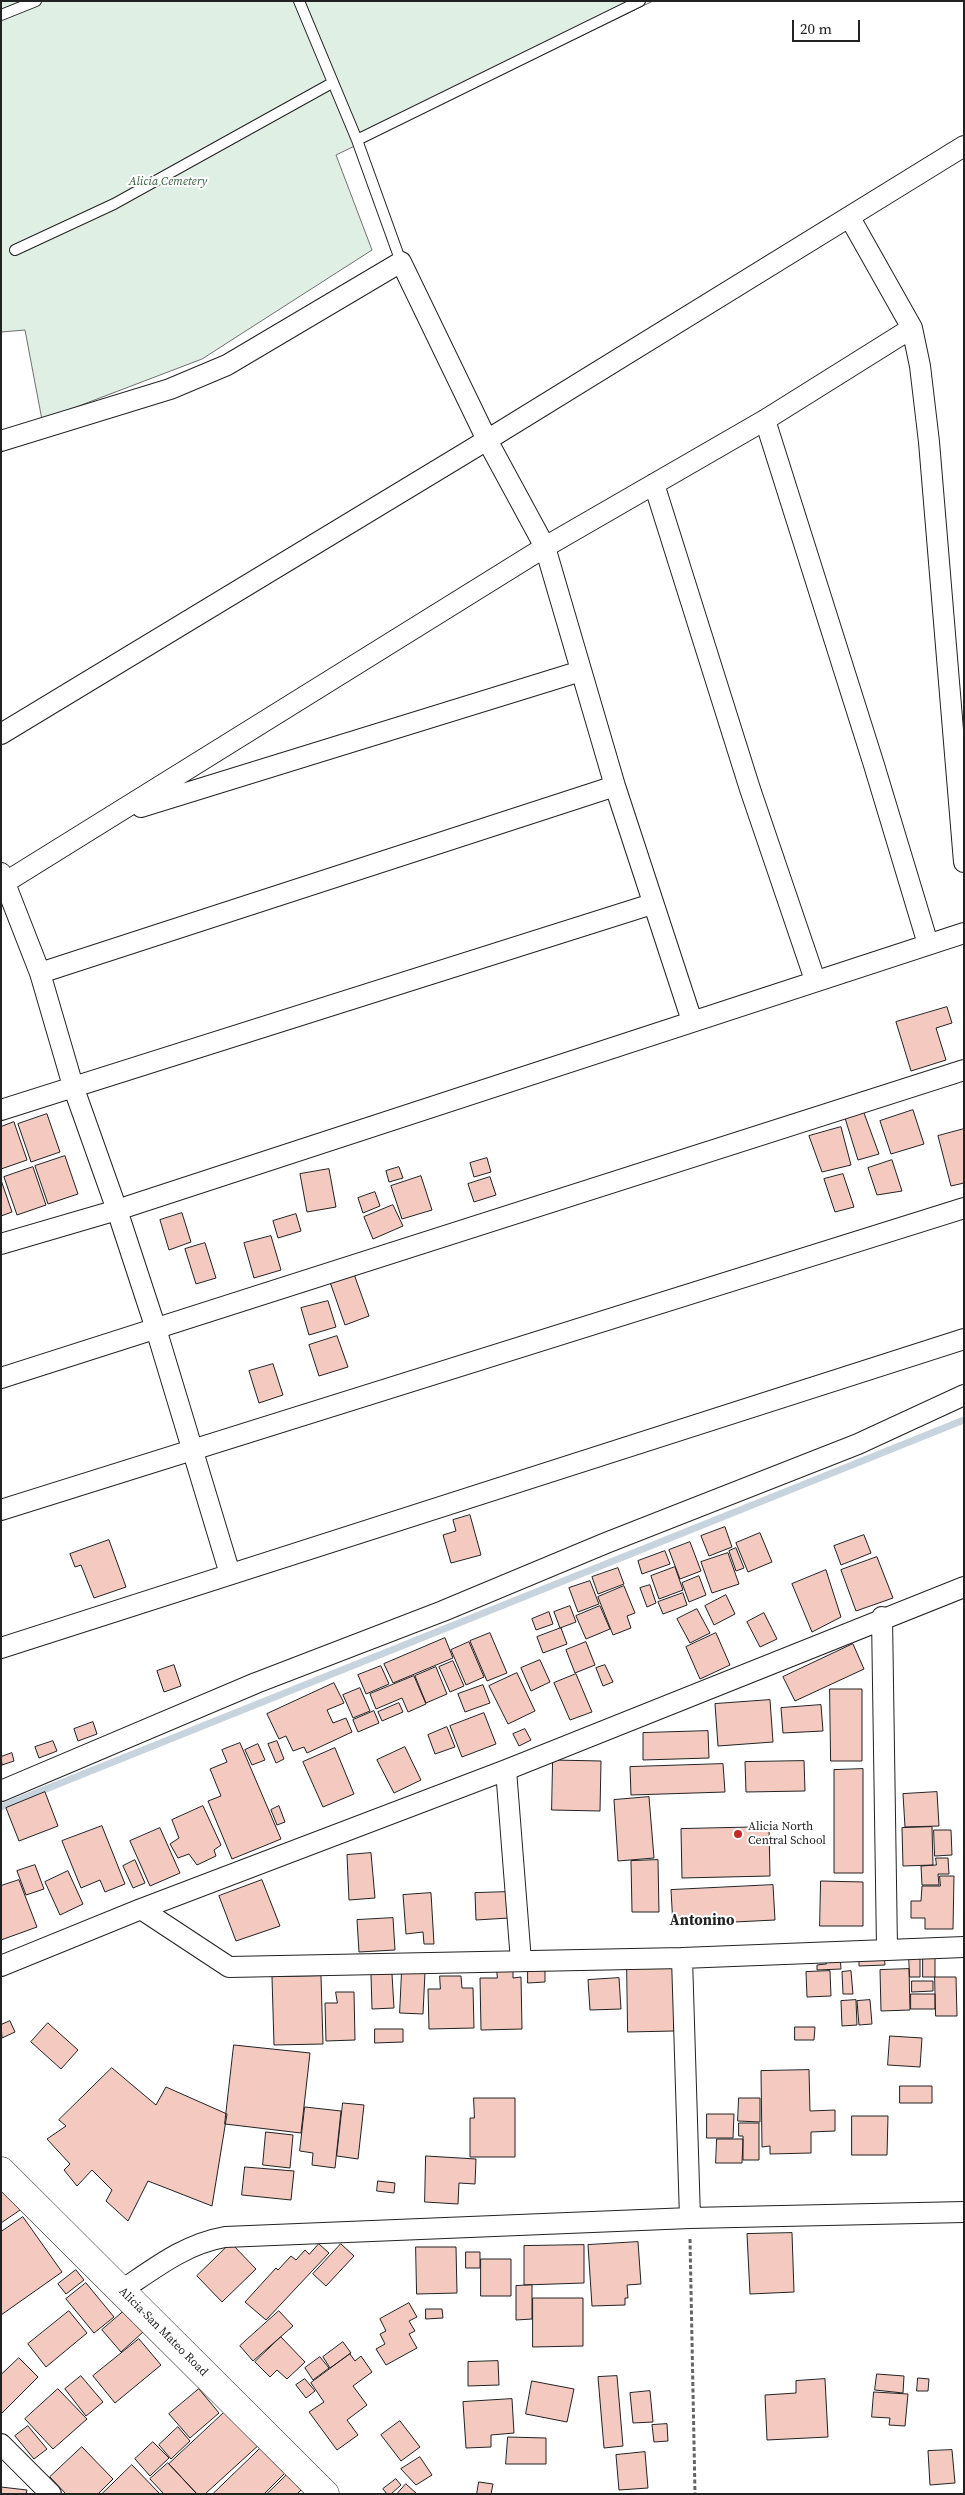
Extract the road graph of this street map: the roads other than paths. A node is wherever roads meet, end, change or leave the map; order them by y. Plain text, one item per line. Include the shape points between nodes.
1 (36, 1) edge
2 (299, 1) edge
3 (640, 1) edge
4 (1, 15) edge
5 (332, 83) junction
6 (356, 140) junction
7 (964, 146) edge
8 (850, 218) junction
9 (15, 250) dead end
10 (401, 262) junction
11 (912, 328) junction
12 (765, 420) junction
13 (487, 440) junction
14 (1, 441) edge
15 (654, 484) junction
16 (544, 547) junction
17 (582, 671) junction
18 (1, 734) edge
19 (615, 786) junction
20 (114, 815) junction
21 (964, 862) edge
22 (3, 880) edge
23 (652, 904) junction
24 (964, 933) edge
25 (928, 944) junction
26 (40, 973) junction
27 (815, 980) junction
28 (692, 1021) junction
29 (964, 1070) edge
30 (73, 1086) junction
31 (1, 1110) edge
32 (964, 1208) edge
33 (117, 1210) junction
34 (1, 1244) edge
35 (156, 1329) junction
36 (964, 1339) edge
37 (1, 1378) edge
38 (964, 1395) edge
39 (192, 1450) junction
40 (1, 1510) edge
41 (230, 1574) junction
42 (964, 1586) edge
43 (882, 1617) junction
44 (1, 1648) edge
45 (506, 1770) junction
46 (1, 1791) edge
47 (141, 1909) junction
48 (964, 1947) edge
49 (887, 1948) junction
50 (682, 1958) junction
51 (521, 1960) junction
52 (1, 1966) edge
53 (1, 2170) edge
54 (964, 2212) edge
55 (690, 2218) junction
56 (122, 2290) junction
57 (1, 2444) edge
58 (51, 2494) edge
59 (325, 2494) edge

1 - 4 lane
2 - 5 lane
3 - 6 lane
5 - 6 lane
5 - 9 lane via 114,204
6 - 10 lane
7 - 8 street
8 - 11 street
8 - 13 street
10 - 13 street
10 - 14 street via 227,364 170,389
11 - 12 street
11 - 21 street via 929,442
12 - 15 street
12 - 25 street
13 - 16 street
13 - 18 street
15 - 16 street
15 - 27 street via 750,789
16 - 17 street
16 - 20 street
17 - 19 street
17 - 20 street
19 - 23 street
19 - 26 street
20 - 22 street
22 - 26 street
23 - 28 street
23 - 30 street
24 - 25 street
25 - 27 street
26 - 30 street
27 - 28 street
28 - 33 street
29 - 35 street
30 - 31 street
30 - 33 street
32 - 39 street
33 - 34 street
33 - 35 street
35 - 37 street
35 - 39 street
36 - 41 street
38 - 46 street via 858,1444 256,1683
39 - 40 street
39 - 41 street
41 - 44 street
42 - 43 street
43 - 45 street
43 - 49 street
45 - 47 street
45 - 51 street
47 - 51 street via 229,1966
47 - 52 street
48 - 49 street
49 - 50 street
50 - 51 street
50 - 55 street
53 - 56 main road, Alicia-San Mateo Road
54 - 55 street
55 - 56 street via 225,2237 203,2241 181,2252
56 - 59 main road, Alicia-San Mateo Road
57 - 58 street

